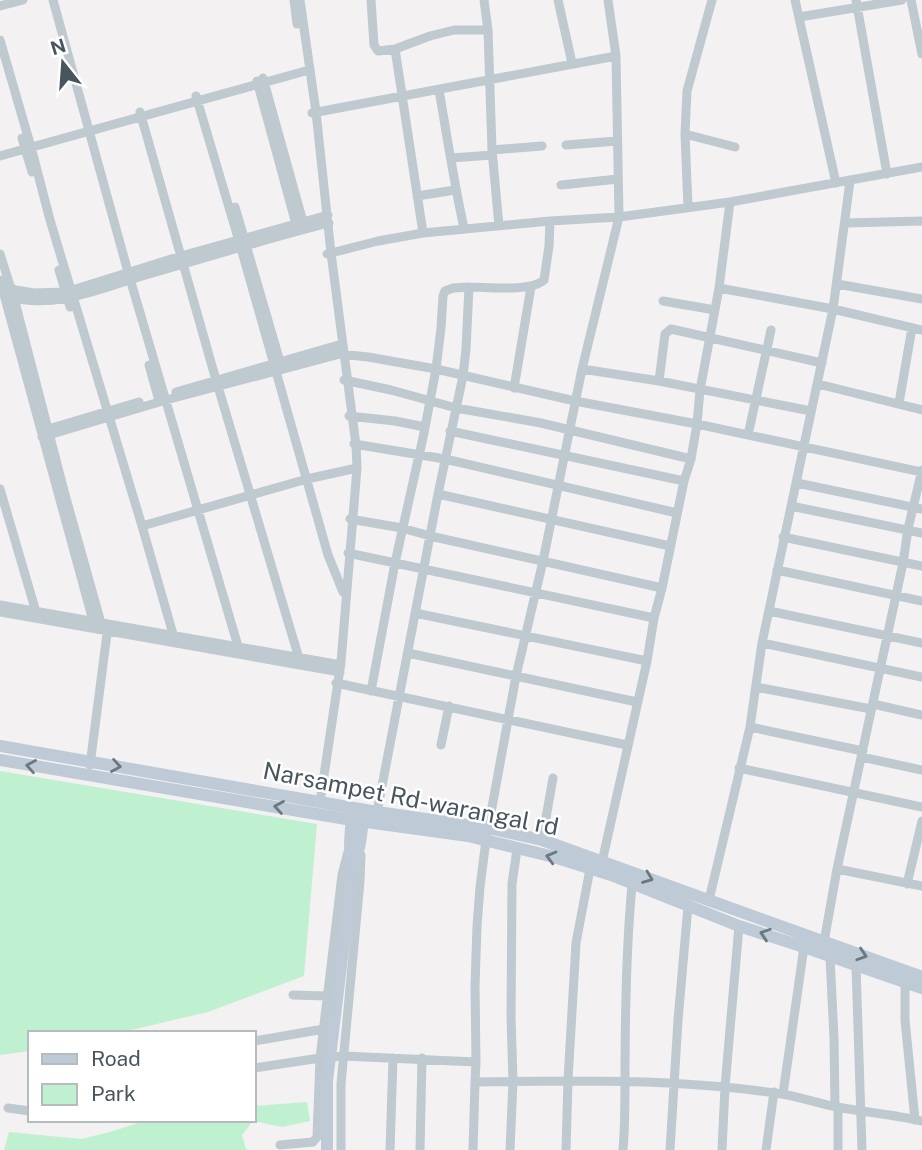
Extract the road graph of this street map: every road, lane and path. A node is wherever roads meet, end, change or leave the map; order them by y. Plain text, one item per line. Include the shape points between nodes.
1 (23, 0) edge
2 (47, 0) edge
3 (53, 0) edge
4 (294, 0) edge
5 (300, 0) edge
6 (371, 0) edge
7 (484, 0) edge
8 (558, 0) edge
9 (608, 0) edge
10 (712, 0) edge
11 (795, 0) edge
12 (902, 0) edge
13 (911, 0) edge
14 (857, 4) edge
15 (0, 6) edge
16 (799, 17) junction
17 (488, 30) junction
18 (0, 40) edge
19 (395, 49) junction
20 (922, 54) edge
21 (616, 56) junction
22 (0, 61) edge
23 (572, 63) junction
24 (306, 68) junction
25 (490, 79) junction
26 (260, 81) junction
27 (439, 90) junction
28 (403, 96) junction
29 (198, 98) junction
30 (313, 112) junction
31 (142, 114) junction
32 (86, 129) junction
33 (685, 134) junction
34 (617, 141) junction
35 (27, 145) junction
36 (566, 145) dead end
37 (542, 146) dead end
38 (735, 147) dead end
39 (0, 149) edge
40 (492, 152) junction
41 (0, 156) edge
42 (451, 158) junction
43 (922, 167) edge
44 (887, 174) junction
45 (618, 179) junction
46 (850, 181) junction
47 (836, 183) junction
48 (561, 185) dead end
49 (455, 190) junction
50 (417, 195) junction
51 (730, 202) junction
52 (688, 207) junction
53 (619, 217) junction
54 (326, 220) junction
55 (550, 221) junction
56 (922, 221) edge
57 (300, 223) junction
58 (846, 223) junction
59 (499, 226) junction
60 (464, 229) junction
61 (423, 233) junction
62 (243, 244) junction
63 (329, 253) junction
64 (0, 254) edge
65 (185, 260) junction
66 (127, 276) junction
67 (837, 284) junction
68 (469, 287) junction
69 (531, 287) junction
70 (719, 288) junction
71 (4, 291) edge
72 (70, 294) junction
73 (922, 299) edge
74 (663, 301) dead end
75 (833, 309) junction
76 (715, 310) junction
77 (917, 329) edge
78 (771, 330) dead end
79 (710, 337) junction
80 (341, 349) junction
81 (765, 351) junction
82 (822, 363) junction
83 (278, 366) junction
84 (436, 369) junction
85 (582, 369) junction
86 (463, 376) junction
87 (345, 380) junction
88 (659, 381) junction
89 (220, 382) junction
90 (818, 384) junction
91 (514, 388) junction
92 (700, 390) junction
93 (163, 397) junction
94 (430, 400) junction
95 (756, 400) junction
96 (575, 401) junction
97 (899, 403) junction
98 (456, 408) junction
99 (922, 410) edge
100 (811, 411) junction
101 (105, 415) junction
102 (351, 416) junction
103 (697, 425) junction
104 (425, 427) junction
105 (570, 430) junction
106 (450, 431) junction
107 (45, 433) junction
108 (748, 435) junction
109 (354, 444) junction
110 (804, 448) junction
111 (418, 455) junction
112 (565, 456) junction
113 (445, 459) junction
114 (691, 459) junction
115 (356, 468) junction
116 (922, 472) edge
117 (307, 479) junction
118 (684, 481) junction
119 (797, 483) junction
120 (559, 486) junction
121 (0, 489) edge
122 (438, 494) junction
123 (252, 495) junction
124 (791, 506) junction
125 (918, 508) edge
126 (197, 509) junction
127 (677, 513) junction
128 (351, 519) junction
129 (552, 519) junction
130 (142, 526) junction
131 (402, 528) junction
132 (908, 530) junction
133 (922, 533) edge
134 (430, 536) junction
135 (783, 537) junction
136 (670, 546) junction
137 (349, 553) junction
138 (543, 561) junction
139 (903, 562) junction
140 (395, 563) junction
141 (922, 566) edge
142 (424, 569) junction
143 (778, 570) junction
144 (662, 588) junction
145 (343, 592) junction
146 (536, 594) junction
147 (895, 597) junction
148 (922, 601) edge
149 (0, 606) edge
150 (769, 611) junction
151 (0, 612) edge
152 (36, 612) junction
153 (415, 613) junction
154 (654, 618) junction
155 (101, 626) junction
156 (526, 635) junction
157 (887, 635) junction
158 (174, 638) junction
159 (762, 642) junction
160 (922, 643) edge
161 (238, 650) junction
162 (408, 653) junction
163 (300, 661) junction
164 (647, 661) junction
165 (339, 668) junction
166 (880, 668) junction
167 (516, 676) junction
168 (922, 677) edge
169 (337, 683) junction
170 (756, 687) junction
171 (372, 691) junction
172 (398, 695) junction
173 (637, 702) junction
174 (449, 706) junction
175 (872, 706) junction
176 (922, 715) edge
177 (508, 720) junction
178 (750, 727) junction
179 (441, 745) dead end
180 (627, 745) junction
181 (0, 746) edge
182 (862, 754) junction
183 (0, 761) edge
184 (90, 761) junction
185 (739, 768) junction
186 (922, 770) edge
187 (89, 776) junction
188 (553, 778) dead end
189 (854, 792) junction
190 (318, 801) junction
191 (922, 807) edge
192 (362, 814) junction
193 (922, 821) edge
194 (487, 834) junction
195 (542, 840) junction
196 (355, 843) junction
197 (517, 849) junction
198 (602, 862) junction
199 (590, 869) junction
200 (837, 869) junction
201 (907, 884) junction
202 (632, 885) junction
203 (922, 887) edge
204 (709, 900) junction
205 (688, 906) junction
206 (739, 926) junction
207 (824, 942) junction
208 (804, 947) junction
209 (830, 957) junction
210 (856, 966) junction
211 (922, 977) edge
212 (905, 982) junction
213 (922, 988) edge
214 (293, 995) dead end
215 (327, 996) junction
216 (324, 1029) junction
217 (256, 1041) edge
218 (343, 1056) junction
219 (320, 1058) junction
220 (393, 1058) junction
221 (422, 1058) junction
222 (476, 1062) junction
223 (256, 1069) edge
224 (568, 1080) junction
225 (513, 1081) junction
226 (625, 1081) junction
227 (475, 1082) junction
228 (675, 1084) junction
229 (725, 1087) junction
230 (778, 1093) junction
231 (836, 1106) junction
232 (8, 1108) dead end
233 (860, 1110) junction
234 (28, 1111) edge
235 (919, 1120) edge
236 (280, 1145) dead end
237 (327, 1150) edge
238 (341, 1150) edge
239 (390, 1150) edge
240 (420, 1150) edge
241 (473, 1150) edge
242 (510, 1150) edge
243 (566, 1150) edge
244 (623, 1150) edge
245 (670, 1150) edge
246 (722, 1150) edge
247 (766, 1150) edge
248 (838, 1150) edge
249 (862, 1150) edge

1 - 15 street
2 - 32 street
3 - 32 street
4 - 24 street
5 - 24 street
6 - 19 street via 374,47 378,51
7 - 17 street
8 - 23 street
9 - 21 street
10 - 33 street via 687,91
11 - 16 street
12 - 14 street
13 - 20 street
14 - 16 street
14 - 44 street
16 - 47 street
17 - 19 street via 454,30
17 - 25 street
18 - 35 street
19 - 28 street
21 - 23 street
21 - 34 street
22 - 35 street
23 - 25 street
24 - 26 street
24 - 30 street
25 - 27 street
25 - 40 street
26 - 29 street
26 - 57 street
27 - 28 street
27 - 42 street
28 - 30 street
28 - 50 street
29 - 31 street
29 - 62 street
30 - 54 street
31 - 32 street
31 - 65 street
32 - 35 street
32 - 66 street
33 - 38 street
33 - 52 street
34 - 36 street
34 - 45 street
35 - 39 street
35 - 41 street
35 - 72 street
37 - 40 street
40 - 42 street
40 - 59 street
42 - 49 street
43 - 44 street
44 - 46 street
45 - 48 street
45 - 53 street
46 - 47 street
46 - 58 street
47 - 51 street
49 - 50 street
49 - 60 street
50 - 61 street
51 - 52 street
51 - 70 street
52 - 53 street
53 - 55 street
53 - 85 street
54 - 57 street
54 - 62 street
54 - 63 street
55 - 59 street
55 - 69 street via 544,280
56 - 58 street
57 - 62 street
58 - 67 street
59 - 60 street
60 - 61 street
61 - 63 street
62 - 65 street
62 - 83 street
63 - 80 street
64 - 71 street
65 - 66 street
65 - 89 street
66 - 72 street
66 - 93 street
67 - 73 street
67 - 75 street
68 - 69 street
68 - 84 street via 445,291
68 - 86 street
69 - 91 street
70 - 75 street
70 - 76 street
71 - 72 street
71 - 107 street
72 - 101 street
74 - 76 street
75 - 77 street
75 - 82 street
76 - 79 street
77 - 97 street
78 - 81 street
79 - 81 street
79 - 88 street via 668,330
79 - 92 street
80 - 83 street
80 - 84 street
80 - 87 street
81 - 82 street
81 - 95 street
82 - 90 street
83 - 89 street
83 - 117 street
84 - 86 street
84 - 94 street
85 - 88 street
85 - 96 street
86 - 91 street
86 - 98 street
87 - 94 street
87 - 102 street
88 - 92 street
89 - 93 street
89 - 123 street
90 - 97 street
90 - 100 street
91 - 96 street
92 - 95 street
92 - 103 street
93 - 101 street
93 - 126 street
94 - 98 street
94 - 104 street
95 - 100 street
95 - 108 street
96 - 103 street
96 - 105 street
97 - 99 street
98 - 105 street
98 - 106 street
100 - 110 street
101 - 107 street
101 - 130 street
102 - 104 street
102 - 109 street
103 - 108 street
103 - 114 street
104 - 111 street
105 - 112 street
105 - 114 street
106 - 112 street
106 - 113 street
107 - 155 street
108 - 110 street
109 - 111 street
109 - 115 street
110 - 116 street
110 - 119 street
111 - 113 street
111 - 131 street
112 - 118 street
112 - 120 street
113 - 120 street
113 - 122 street
114 - 118 street
115 - 117 street
115 - 128 street
116 - 125 street
117 - 123 street
117 - 145 street
118 - 127 street
119 - 124 street
119 - 125 street
120 - 127 street
120 - 129 street
121 - 152 street
122 - 129 street
122 - 134 street
123 - 126 street
123 - 163 street
124 - 132 street
124 - 135 street
125 - 132 street
126 - 130 street
126 - 161 street
127 - 136 street
128 - 131 street
128 - 137 street
129 - 136 street
129 - 138 street
130 - 158 street
131 - 134 street
131 - 140 street
132 - 133 street
132 - 139 street
134 - 138 street
134 - 142 street
135 - 139 street
135 - 143 street
136 - 144 street
137 - 140 street
137 - 145 street
137 - 165 street
138 - 144 street
138 - 146 street
139 - 141 street
139 - 147 street
140 - 142 street
140 - 171 street
142 - 146 street
142 - 153 street
143 - 147 street
143 - 150 street
144 - 154 street
145 - 165 street
146 - 154 street
146 - 156 street
147 - 148 street
147 - 157 street
149 - 152 street
150 - 157 street
150 - 159 street
151 - 155 street
152 - 155 street
153 - 156 street
153 - 162 street
154 - 164 street
155 - 158 street
155 - 184 street
156 - 164 street
156 - 167 street
157 - 160 street
157 - 166 street
158 - 161 street
159 - 166 street
159 - 170 street
161 - 163 street
162 - 167 street
162 - 172 street
163 - 165 street
164 - 173 street
165 - 169 street
166 - 168 street
166 - 175 street
167 - 173 street
167 - 177 street
169 - 171 street
169 - 190 street
170 - 175 street
170 - 178 street
171 - 172 street
172 - 174 street
172 - 192 street
173 - 180 street
174 - 177 street
174 - 179 street
175 - 176 street
175 - 182 street
177 - 180 street
177 - 194 street
178 - 182 street
178 - 185 street
180 - 198 street
181 - 184 main road, Narsampet Rd-warangal rd
182 - 186 street
182 - 189 street
187 -> 183 main road, Narsampet Rd-warangal rd
184 - 187 street
184 -> 190 main road, Narsampet Rd-warangal rd
185 - 189 street
185 - 204 street
192 -> 187 main road, Narsampet Rd-warangal rd
188 - 195 street
189 - 191 street
189 - 200 street
190 - 192 main road, Narsampet Rd-warangal rd
192 - 194 main road, Narsampet Rd-warangal rd via 442,832
192 - 196 main road
193 - 201 street
194 - 195 main road, Narsampet Rd-warangal rd
194 - 197 main road, Narsampet Rd-warangal rd
194 - 222 street via 477,926
195 - 198 main road, Narsampet Rd-warangal rd
196 - 215 street via 342,875
196 - 218 street via 360,881
196 - 237 main road via 327,1081
199 -> 197 main road, Narsampet Rd-warangal rd
197 - 225 street via 512,884
198 -> 204 main road, Narsampet Rd-warangal rd
199 - 202 main road, Narsampet Rd-warangal rd
199 - 224 street via 576,943
200 - 201 street
200 - 207 street
201 - 203 street
202 - 205 main road, Narsampet Rd-warangal rd
202 - 226 street
204 - 207 main road, Narsampet Rd-warangal rd
205 - 206 main road, Narsampet Rd-warangal rd
205 - 228 street
208 -> 206 main road, Narsampet Rd-warangal rd
206 - 229 street
207 -> 211 main road, Narsampet Rd-warangal rd
208 - 209 main road, Narsampet Rd-warangal rd
208 - 230 street
209 - 210 main road, Narsampet Rd-warangal rd
209 - 231 street
210 - 212 main road, Narsampet Rd-warangal rd
210 - 233 street
212 - 213 main road, Narsampet Rd-warangal rd
212 - 235 street via 905,1020
214 - 215 street
215 - 216 street
216 - 217 street
216 - 219 street
218 - 219 street
218 - 220 street
218 - 238 street
219 - 223 street
219 - 236 street via 316,1140
220 - 221 street
220 - 239 street
221 - 222 street
221 - 240 street
222 - 227 street
224 - 225 street
224 - 226 street
224 - 243 street
225 - 227 street
225 - 242 street
226 - 228 street
226 - 244 street
227 - 241 street
228 - 229 street
228 - 245 street
229 - 230 street
229 - 246 street
230 - 231 street
230 - 247 street
231 - 233 street
231 - 248 street
232 - 234 street
233 - 235 street
233 - 249 street

